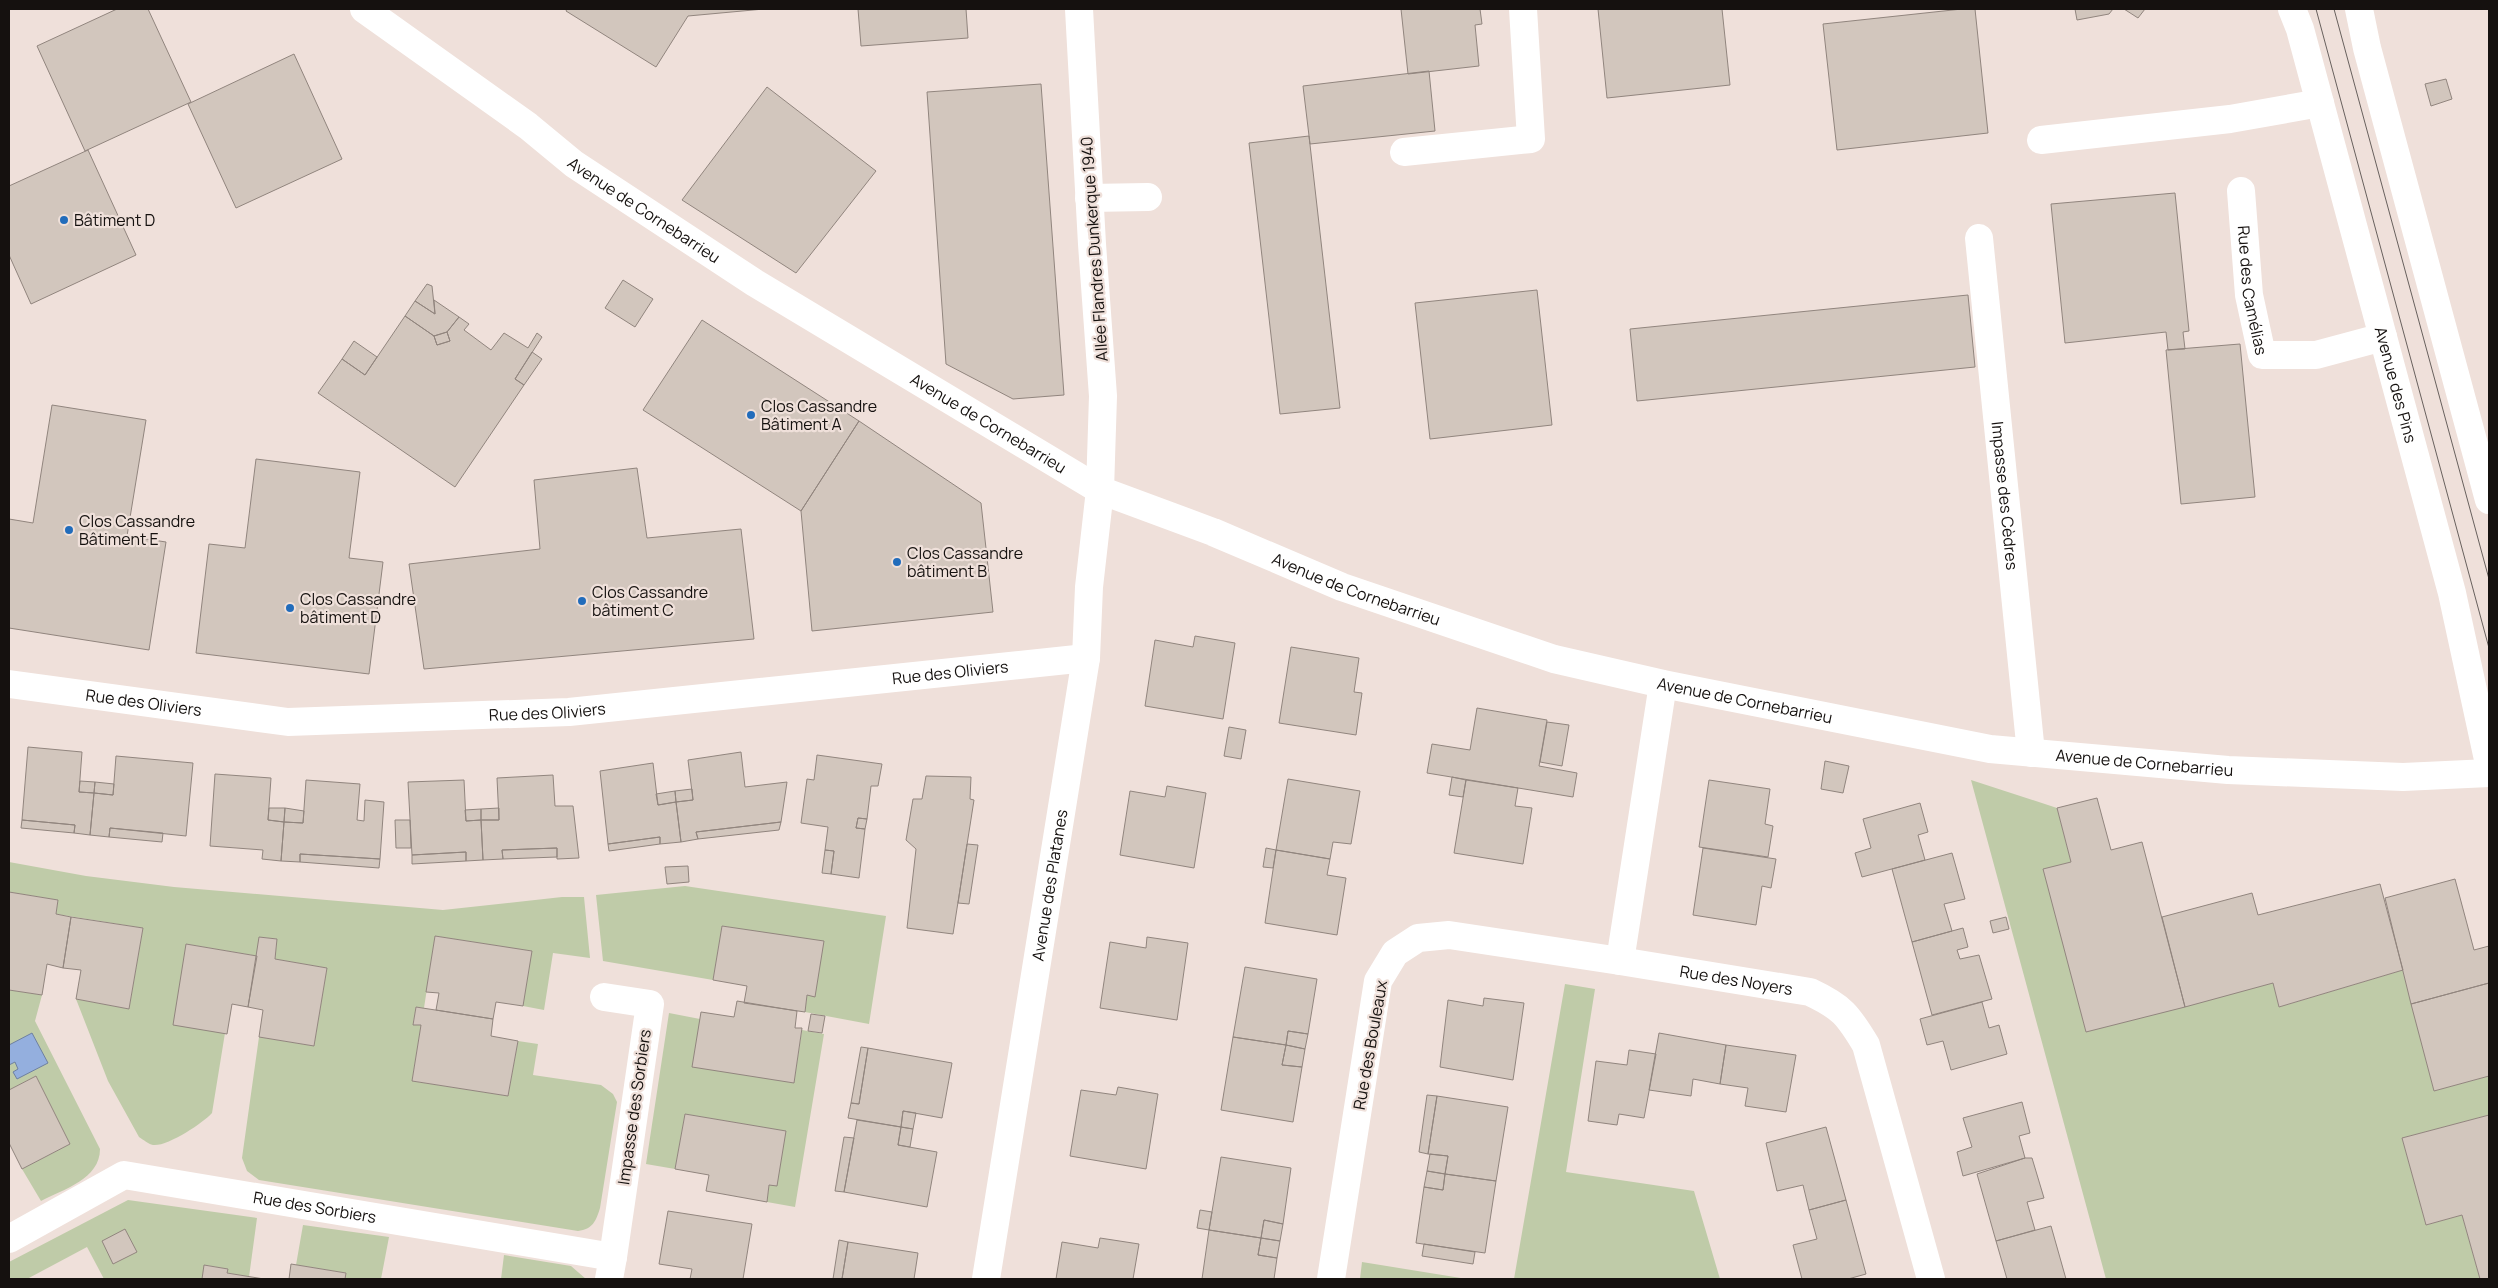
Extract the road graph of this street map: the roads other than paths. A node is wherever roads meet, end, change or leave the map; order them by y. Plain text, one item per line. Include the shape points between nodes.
1 (364, 9) edge
2 (1080, 9) edge
3 (1523, 9) edge
4 (2292, 9) edge
5 (2359, 9) edge
6 (2320, 103) junction
7 (2041, 140) dead end
8 (1404, 152) dead end
9 (2240, 191) dead end
10 (1148, 197) dead end
11 (1089, 198) junction
12 (1979, 238) dead end
13 (2383, 337) junction
14 (1100, 490) junction
15 (2489, 500) edge
16 (1086, 658) junction
17 (9, 684) edge
18 (1663, 684) junction
19 (2031, 753) junction
20 (2489, 764) edge
21 (2489, 773) edge
22 (1620, 961) junction
23 (604, 997) dead end
24 (9, 1239) edge
25 (611, 1268) edge
26 (986, 1279) edge
27 (1331, 1279) edge
28 (1931, 1279) edge

1 - 14 street, Avenue de Cornebarrieu via 528,126 574,164 755,283
2 - 11 street, Allée Flandres Dunkerque 1940
3 - 8 street via 1531,139
4 - 6 street, Avenue des Pins
5 - 15 street
6 - 7 street via 2230,119
6 - 13 street, Avenue des Pins
9 - 13 street, Rue des Camélias via 2249,295 2262,355 2316,355
10 - 11 street
11 - 14 street, Allée Flandres Dunkerque 1940 via 1103,396
12 - 19 street, Impasse des Cèdres
13 - 20 street, Avenue des Pins via 2452,593
14 - 16 street, Avenue des Platanes via 1089,587
14 - 18 street, Avenue de Cornebarrieu via 1213,532 1342,587 1554,659
16 - 17 street, Rue des Oliviers via 569,712 288,722
16 - 26 street, Avenue des Platanes
18 - 19 street, Avenue de Cornebarrieu via 1990,748
18 - 22 street
19 - 21 street, Avenue de Cornebarrieu via 2238,770 2403,778
22 - 27 street, Rue des Bouleaux via 1449,934 1418,938 1394,953 1378,981
22 - 28 street, Rue des Noyers via 1810,992 1835,1004 1853,1023 1866,1045
23 - 25 street, Impasse des Sorbiers via 650,1004
24 - 25 street, Rue des Sorbiers via 124,1175

